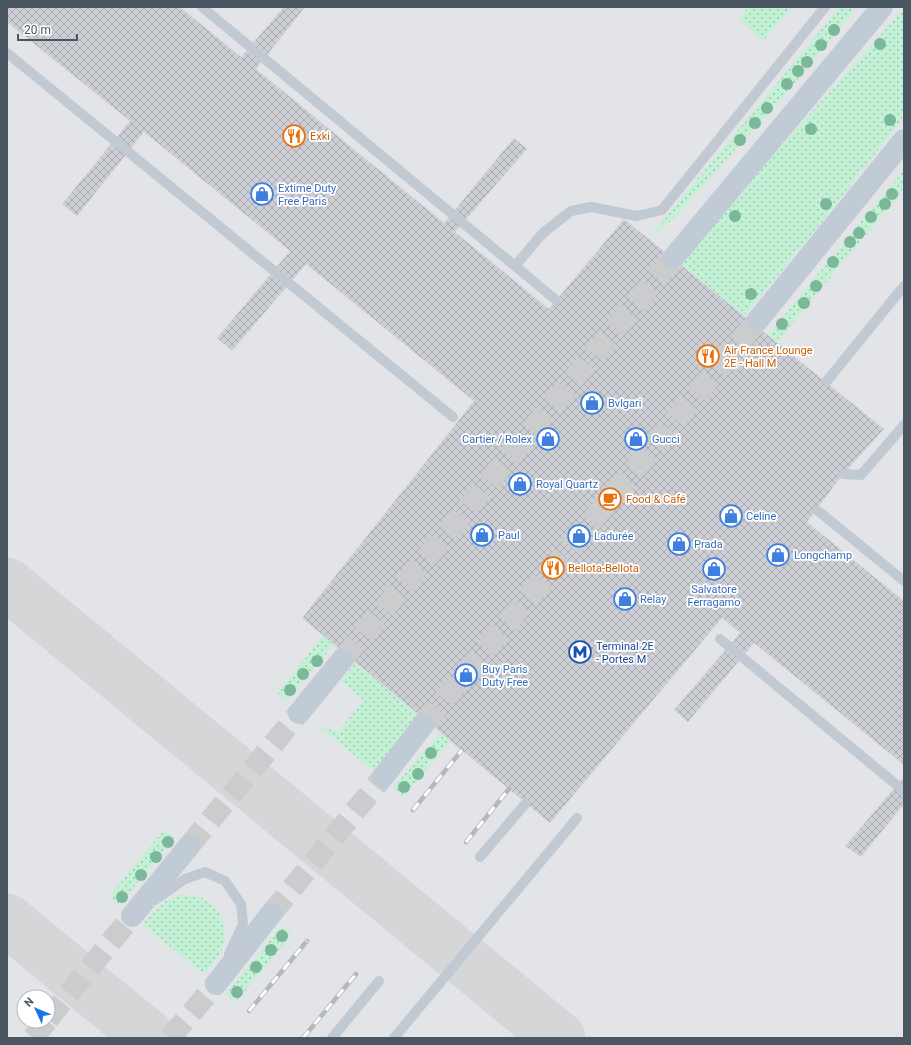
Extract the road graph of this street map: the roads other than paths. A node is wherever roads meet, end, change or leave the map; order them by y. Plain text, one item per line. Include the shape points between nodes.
1 (202, 7) edge
2 (825, 7) edge
3 (882, 7) edge
4 (886, 7) edge
5 (865, 26) junction
6 (7, 53) edge
7 (904, 140) edge
8 (674, 257) tunnel mouth
9 (515, 266) junction
10 (904, 286) edge
11 (556, 300) dead end
12 (757, 322) tunnel mouth
13 (826, 382) dead end
14 (453, 417) dead end
15 (904, 425) edge
16 (843, 474) dead end
17 (817, 510) dead end
18 (904, 581) edge
19 (720, 639) dead end
20 (342, 660) tunnel mouth
21 (299, 713) tunnel mouth
22 (423, 725) tunnel mouth
23 (383, 777) tunnel mouth
24 (904, 791) edge
25 (526, 803) dead end
26 (577, 818) dead end
27 (189, 846) tunnel mouth
28 (480, 857) dead end
29 (271, 914) tunnel mouth
30 (132, 916) joint
31 (379, 981) dead end
32 (216, 984) joint
33 (332, 1038) edge
34 (394, 1038) edge

1 - 9 lane
2 - 9 lane via 662,210 638,216 591,207 571,211 543,233
3 - 5 main road
4 - 5 main road
5 - 8 main road
6 - 14 lane
7 - 12 main road
9 - 11 lane
10 - 13 lane
15 - 16 lane via 861,475
17 - 18 lane
19 - 24 lane
20 - 21 main road
22 - 23 main road
25 - 28 lane
26 - 34 lane
27 - 30 main road
29 - 32 main road
30 - 32 lane via 185,879 205,872 225,881 241,904 243,924
31 - 33 lane

